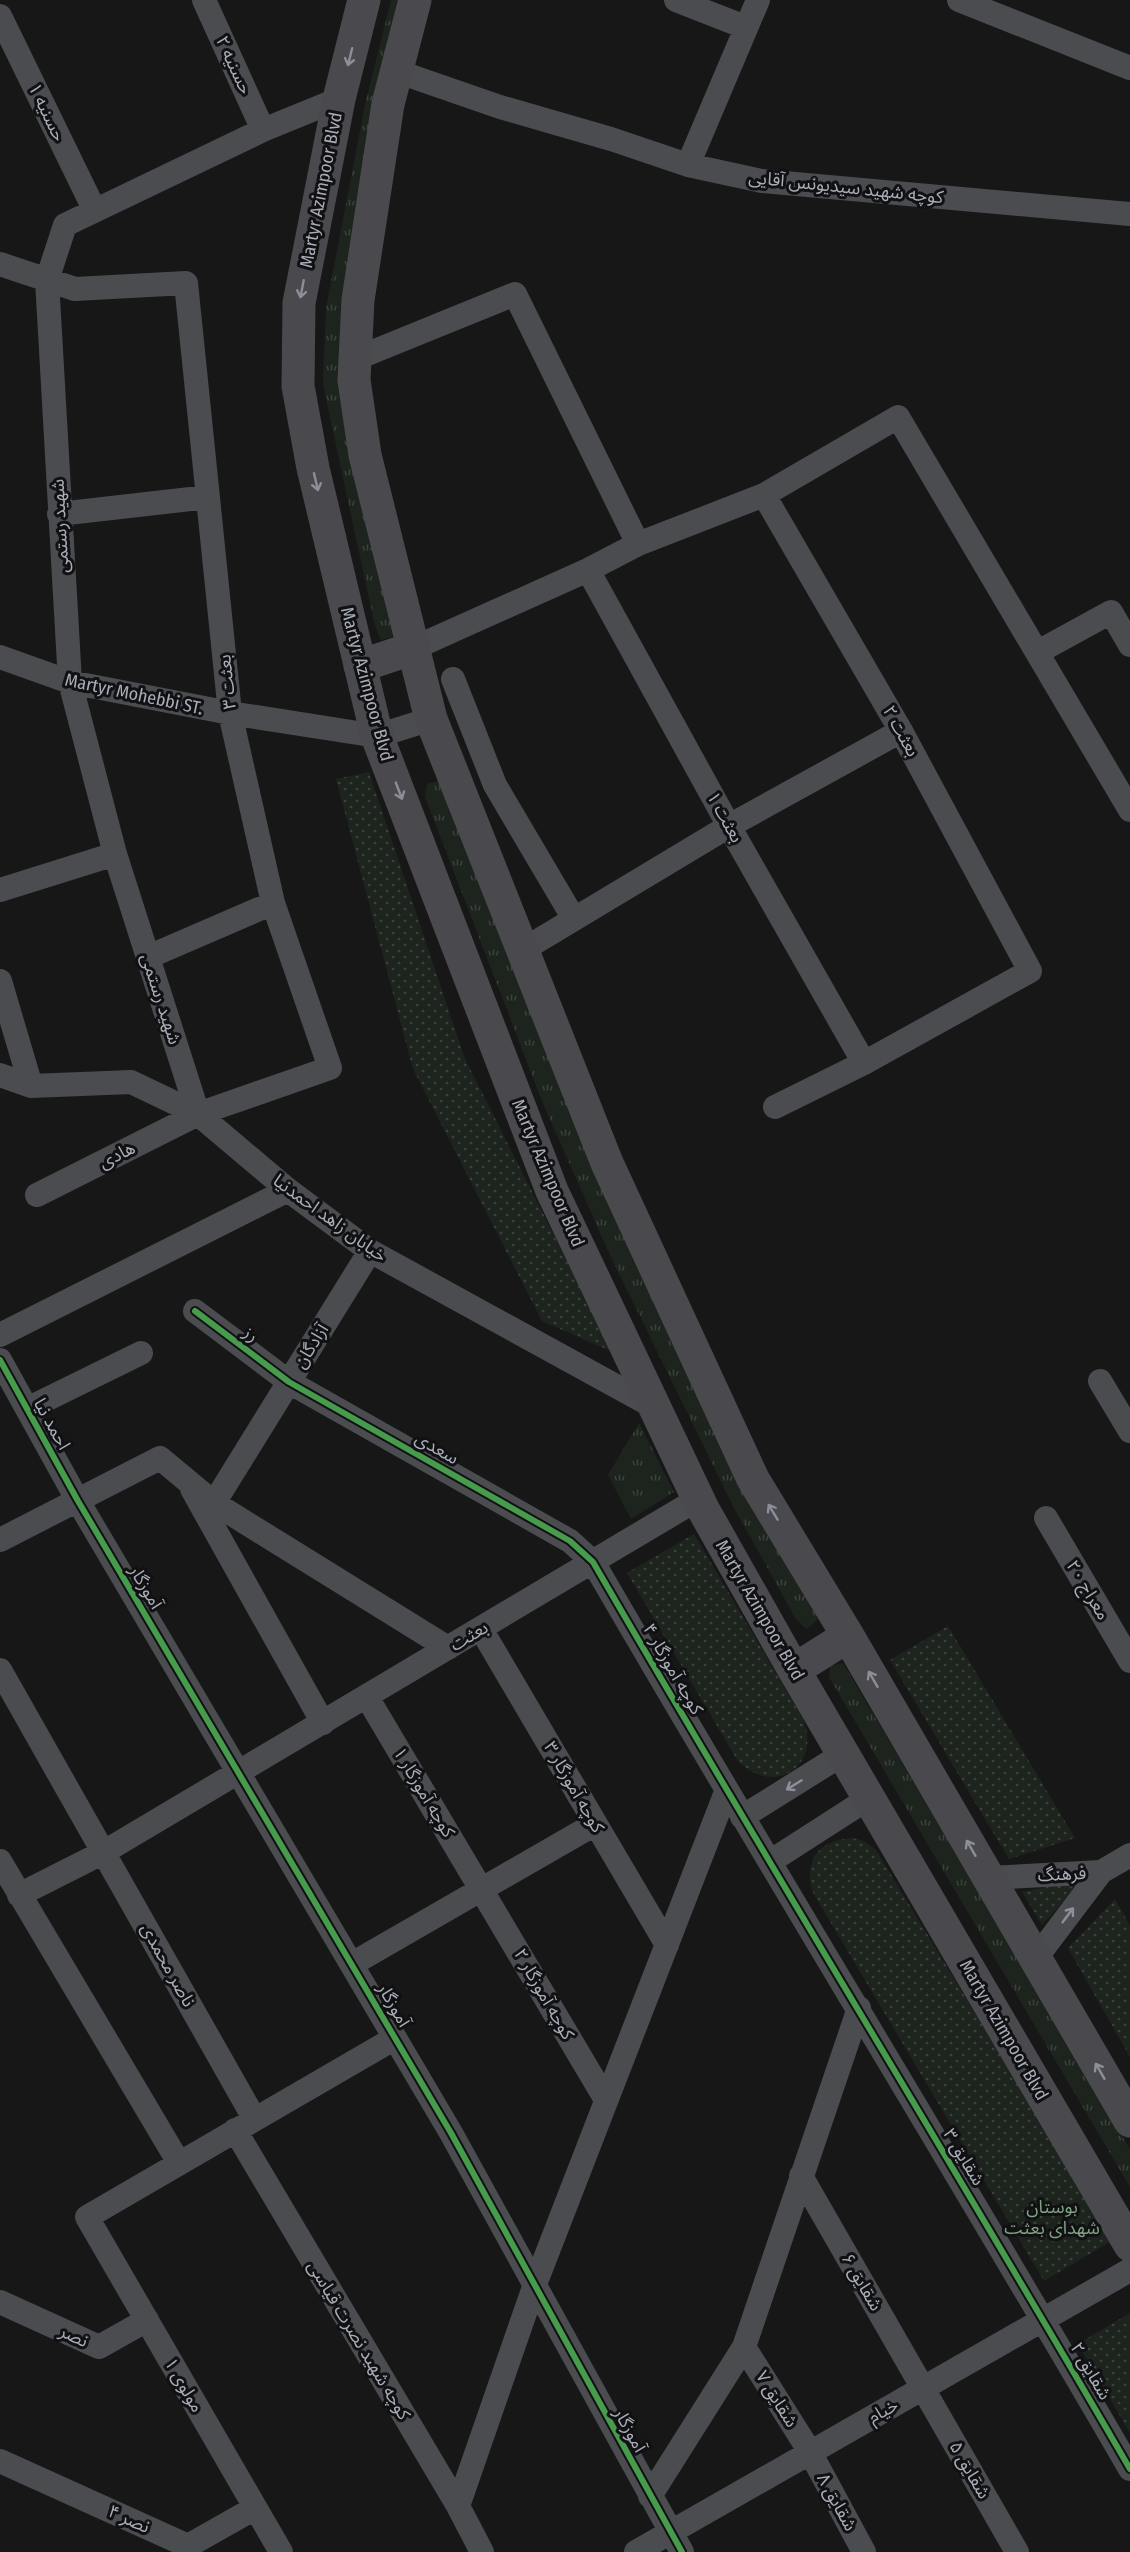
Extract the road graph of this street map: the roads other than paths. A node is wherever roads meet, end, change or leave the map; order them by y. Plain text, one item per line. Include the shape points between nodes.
1 (204, 0) edge
2 (364, 0) edge
3 (415, 0) edge
4 (676, 0) edge
5 (758, 0) edge
6 (959, 0) edge
7 (0, 16) edge
8 (745, 27) junction
9 (1130, 68) edge
10 (396, 71) junction
11 (339, 99) junction
12 (263, 130) junction
13 (688, 165) junction
14 (94, 209) junction
15 (1130, 214) edge
16 (0, 264) edge
17 (47, 280) junction
18 (355, 359) junction
19 (764, 495) junction
20 (208, 497) junction
21 (59, 514) junction
22 (638, 544) junction
23 (588, 570) junction
24 (1130, 645) edge
25 (414, 648) junction
26 (1038, 652) junction
27 (0, 657) edge
28 (360, 666) junction
29 (453, 679) dead end
30 (70, 682) junction
31 (230, 713) junction
32 (431, 719) junction
33 (901, 731) junction
34 (377, 736) junction
35 (1130, 810) edge
36 (729, 826) junction
37 (115, 854) junction
38 (0, 891) edge
39 (273, 903) junction
40 (574, 919) junction
41 (521, 951) junction
42 (148, 957) junction
43 (0, 981) edge
44 (864, 1064) junction
45 (330, 1068) joint
46 (0, 1075) edge
47 (31, 1086) junction
48 (775, 1107) dead end
49 (198, 1114) junction
50 (288, 1190) junction
51 (37, 1195) dead end
52 (370, 1251) junction
53 (195, 1311) dead end
54 (0, 1335) edge
55 (141, 1353) dead end
56 (0, 1360) edge
57 (1100, 1381) dead end
58 (289, 1382) junction
59 (654, 1407) junction
60 (27, 1408) junction
61 (1130, 1431) edge
62 (186, 1479) junction
63 (698, 1499) junction
64 (78, 1501) junction
65 (214, 1503) junction
66 (1046, 1518) dead end
67 (0, 1540) edge
68 (593, 1562) junction
69 (481, 1629) junction
70 (848, 1636) junction
71 (448, 1648) junction
72 (1130, 1661) edge
73 (0, 1670) edge
74 (794, 1670) junction
75 (367, 1697) junction
76 (323, 1723) junction
77 (843, 1754) junction
78 (239, 1773) junction
79 (726, 1792) junction
80 (869, 1798) junction
81 (742, 1817) junction
82 (596, 1824) junction
83 (104, 1852) junction
84 (771, 1861) junction
85 (1128, 1861) edge
86 (0, 1862) edge
87 (1101, 1872) junction
88 (989, 1878) junction
89 (482, 1888) junction
90 (19, 1895) junction
91 (667, 1945) junction
92 (1036, 1958) junction
93 (352, 1964) junction
94 (859, 2008) junction
95 (395, 2038) junction
96 (606, 2100) junction
97 (1130, 2121) edge
98 (244, 2124) junction
99 (179, 2163) junction
100 (801, 2176) junction
101 (1130, 2245) edge
102 (1130, 2270) edge
103 (534, 2287) junction
104 (0, 2302) edge
105 (147, 2320) junction
106 (1044, 2320) junction
107 (744, 2347) junction
108 (923, 2388) junction
109 (810, 2452) junction
110 (0, 2461) edge
111 (1130, 2469) edge
112 (650, 2496) junction
113 (458, 2506) junction
114 (255, 2508) junction
115 (671, 2545) edge
116 (282, 2552) edge
117 (482, 2552) edge
118 (636, 2552) edge
119 (864, 2552) edge
120 (1017, 2552) edge

1 - 12 street, حسنیه ۲
2 -> 11 main road, Martyr Azimpoor Blvd
3 - 10 main road
4 - 8 street
5 - 8 street
6 - 9 street
7 - 14 street, حسنیه ۱
8 - 13 street
10 - 13 street, کوچه شهید سیدیونس آقایی via 500,108
10 - 18 main road via 358,300
11 - 12 street, شهید رستمی
11 -> 28 main road, Martyr Azimpoor Blvd via 300,303 298,386 313,468
12 - 14 street, شهید رستمی
13 - 15 street, کوچه شهید سیدیونس آقایی via 762,181
14 - 17 street, شهید رستمی via 65,225
16 - 17 street
17 - 20 street, بعثت ۳ via 75,289 186,283
17 - 21 street, شهید رستمی
18 - 22 street via 515,294
18 - 25 main road via 354,380 365,455
19 - 22 street
19 - 26 street via 898,417
19 - 33 street, بعثت ۲
20 - 21 street
20 - 31 street, بعثت ۳
21 - 30 street, شهید رستمی
22 - 23 street
23 - 25 street
23 - 36 street, بعثت ۱
24 - 26 street via 1111,612
25 - 28 main road
25 - 32 main road
26 - 35 street
27 - 30 street, Martyr Mohebbi ST.
28 - 34 main road, Martyr Azimpoor Blvd
29 - 40 street via 495,784
30 - 31 street, Martyr Mohebbi ST.
30 - 37 street, شهید رستمی
31 - 34 street, Martyr Mohebbi ST.
31 - 39 street, بعثت ۳
32 - 34 street
32 - 41 main road
33 - 36 street
33 - 44 street, بعثت ۲ via 1030,971
34 -> 59 main road, Martyr Azimpoor Blvd via 552,1191
36 - 40 street
36 - 44 street, بعثت ۱
37 - 38 street
37 - 42 street, شهید رستمی
39 - 42 street
39 - 45 street, بعثت ۳
40 - 41 street
70 -> 41 main road via 753,1479 607,1163
42 - 49 street, شهید رستمی
43 - 47 street
44 - 48 street
45 - 49 street, هادی
46 - 47 street, خیابان زاهد احمدنیا
47 - 49 street, خیابان زاهد احمدنیا via 131,1082
49 - 50 street, خیابان زاهد احمدنیا
49 - 51 street, هادی
50 - 52 street, خیابان زاهد احمدنیا
50 - 54 street
52 - 58 street, آزادگان
52 - 59 street, خیابان زاهد احمدنیا
53 - 58 street, رز
55 - 60 street
56 - 60 street, احمد نیا
57 - 61 street
58 - 65 street, آزادگان
58 - 68 street, سعدی via 570,1541
59 - 63 main road, Martyr Azimpoor Blvd
60 - 64 street, احمد نیا
62 - 64 street via 160,1458
62 - 65 street
62 - 76 street
63 - 68 street, بعثت
63 - 74 main road, Martyr Azimpoor Blvd
64 - 67 street
64 - 78 street, آموزگار
65 - 71 street
66 - 72 street, معراج ۲۰
68 - 69 street, بعثت
68 - 79 street, کوچه آموزگار ۴
69 - 71 street, بعثت
69 - 82 street, کوچه آموزگار ۳
70 - 74 main road
88 -> 70 main road
71 - 75 street, بعثت
73 - 83 street, ناصر محمدی
74 - 77 main road, Martyr Azimpoor Blvd
75 - 76 street, بعثت
75 - 89 street, کوچه آموزگار ۱
76 - 78 street, بعثت
77 - 80 main road, Martyr Azimpoor Blvd
77 -> 81 street
78 - 83 street, بعثت
78 - 93 street, آموزگار
79 - 81 street, کوچه آموزگار ۴
79 - 91 street
80 - 84 street
80 - 101 main road, Martyr Azimpoor Blvd
81 - 84 street, کوچه آموزگار ۴
82 - 89 street
82 - 91 street, کوچه آموزگار ۳
83 - 90 street, بعثت
83 - 98 street, ناصر محمدی
84 - 94 street, شقایق ۳
85 - 87 street, فرهنگ
86 - 90 street
87 - 88 street, فرهنگ
92 -> 87 street
88 - 92 main road
89 - 93 street
89 - 96 street, کوچه آموزگار ۲
90 - 99 street
91 - 96 street
97 -> 92 main road
93 - 95 street, آموزگار
94 - 100 street
94 - 106 street, شقایق ۳
95 - 98 street
95 - 103 street, آموزگار
96 - 103 street
98 - 99 street
98 - 113 street, کوچه شهید نصرت قیاسی
99 - 105 street, مولوی ۱ via 87,2217
100 - 107 street
100 - 108 street, شقایق ۶
102 - 106 street, خیام
103 - 112 street, آموزگار
103 - 113 street
104 - 105 street, نصر via 99,2347
105 - 114 street, مولوی ۱
106 - 108 street, خیام
106 - 111 street, شقایق ۲
107 - 109 street, شقایق ۷
107 - 112 street
108 - 109 street, خیام
108 - 120 street, شقایق ۵
109 - 115 street, خیام
109 - 119 street, شقایق ۸
110 - 114 street, نصر ۴ via 188,2546
112 - 115 street, آموزگار
113 - 117 street, کوچه شهید نصرت قیاسی
114 - 116 street, مولوی ۱
115 - 118 street, خیام

